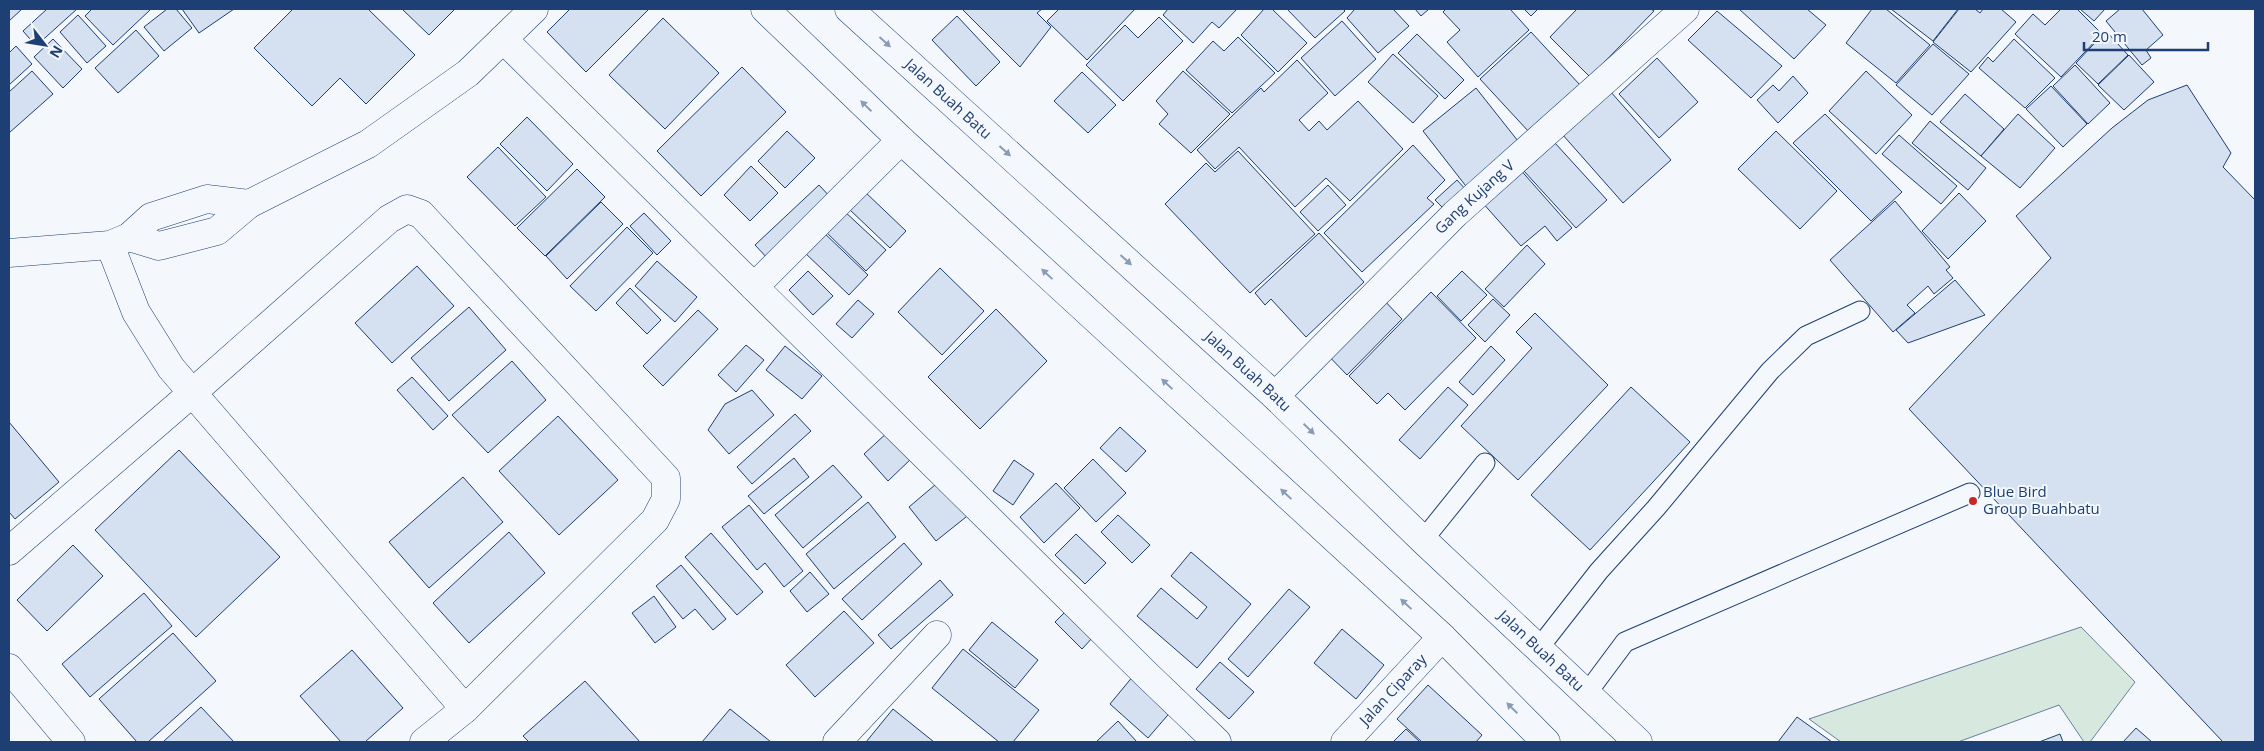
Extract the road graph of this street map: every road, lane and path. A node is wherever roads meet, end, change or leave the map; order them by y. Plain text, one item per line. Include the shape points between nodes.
1 (534, 9) edge
2 (765, 9) edge
3 (849, 9) edge
4 (1686, 9) edge
5 (504, 39) junction
6 (901, 140) junction
7 (249, 204) junction
8 (120, 241) junction
9 (9, 253) edge
10 (754, 287) junction
11 (1860, 312) dead end
12 (191, 394) junction
13 (1275, 396) junction
14 (1486, 463) dead end
15 (1970, 493) dead end
16 (1423, 540) junction
17 (9, 551) edge
18 (937, 635) dead end
19 (1442, 637) junction
20 (1538, 649) junction
21 (9, 668) edge
22 (1587, 693) junction
23 (465, 708) junction
24 (71, 742) edge
25 (424, 742) edge
26 (837, 742) edge
27 (1218, 742) edge
28 (1345, 742) edge
29 (1546, 742) edge
30 (1638, 742) edge

1 - 5 street
6 -> 2 street
3 -> 13 street, Jalan Buah Batu
4 - 13 street, Gang Kujang V via 1455,214
5 - 7 street via 468,72 368,144
5 - 10 street
6 - 10 street
19 -> 6 street
7 - 8 street via 207,199 151,217
7 - 8 street via 200,244 174,252 158,246
8 - 9 street
8 - 12 street via 136,312 152,341
10 - 27 street
11 - 20 lane via 1806,336 1770,371 1599,571
12 - 17 street
12 - 23 street
12 - 23 street via 389,218 407,209 421,214 666,478 666,499 654,520
13 -> 16 street, Jalan Buah Batu
14 - 16 lane
15 - 22 lane via 1625,642
16 - 20 street, Jalan Buah Batu
18 - 26 street
19 - 28 street, Jalan Ciparay
29 -> 19 street
20 - 22 street, Jalan Buah Batu
21 - 24 street
22 - 30 street, Jalan Buah Batu
23 - 25 street

